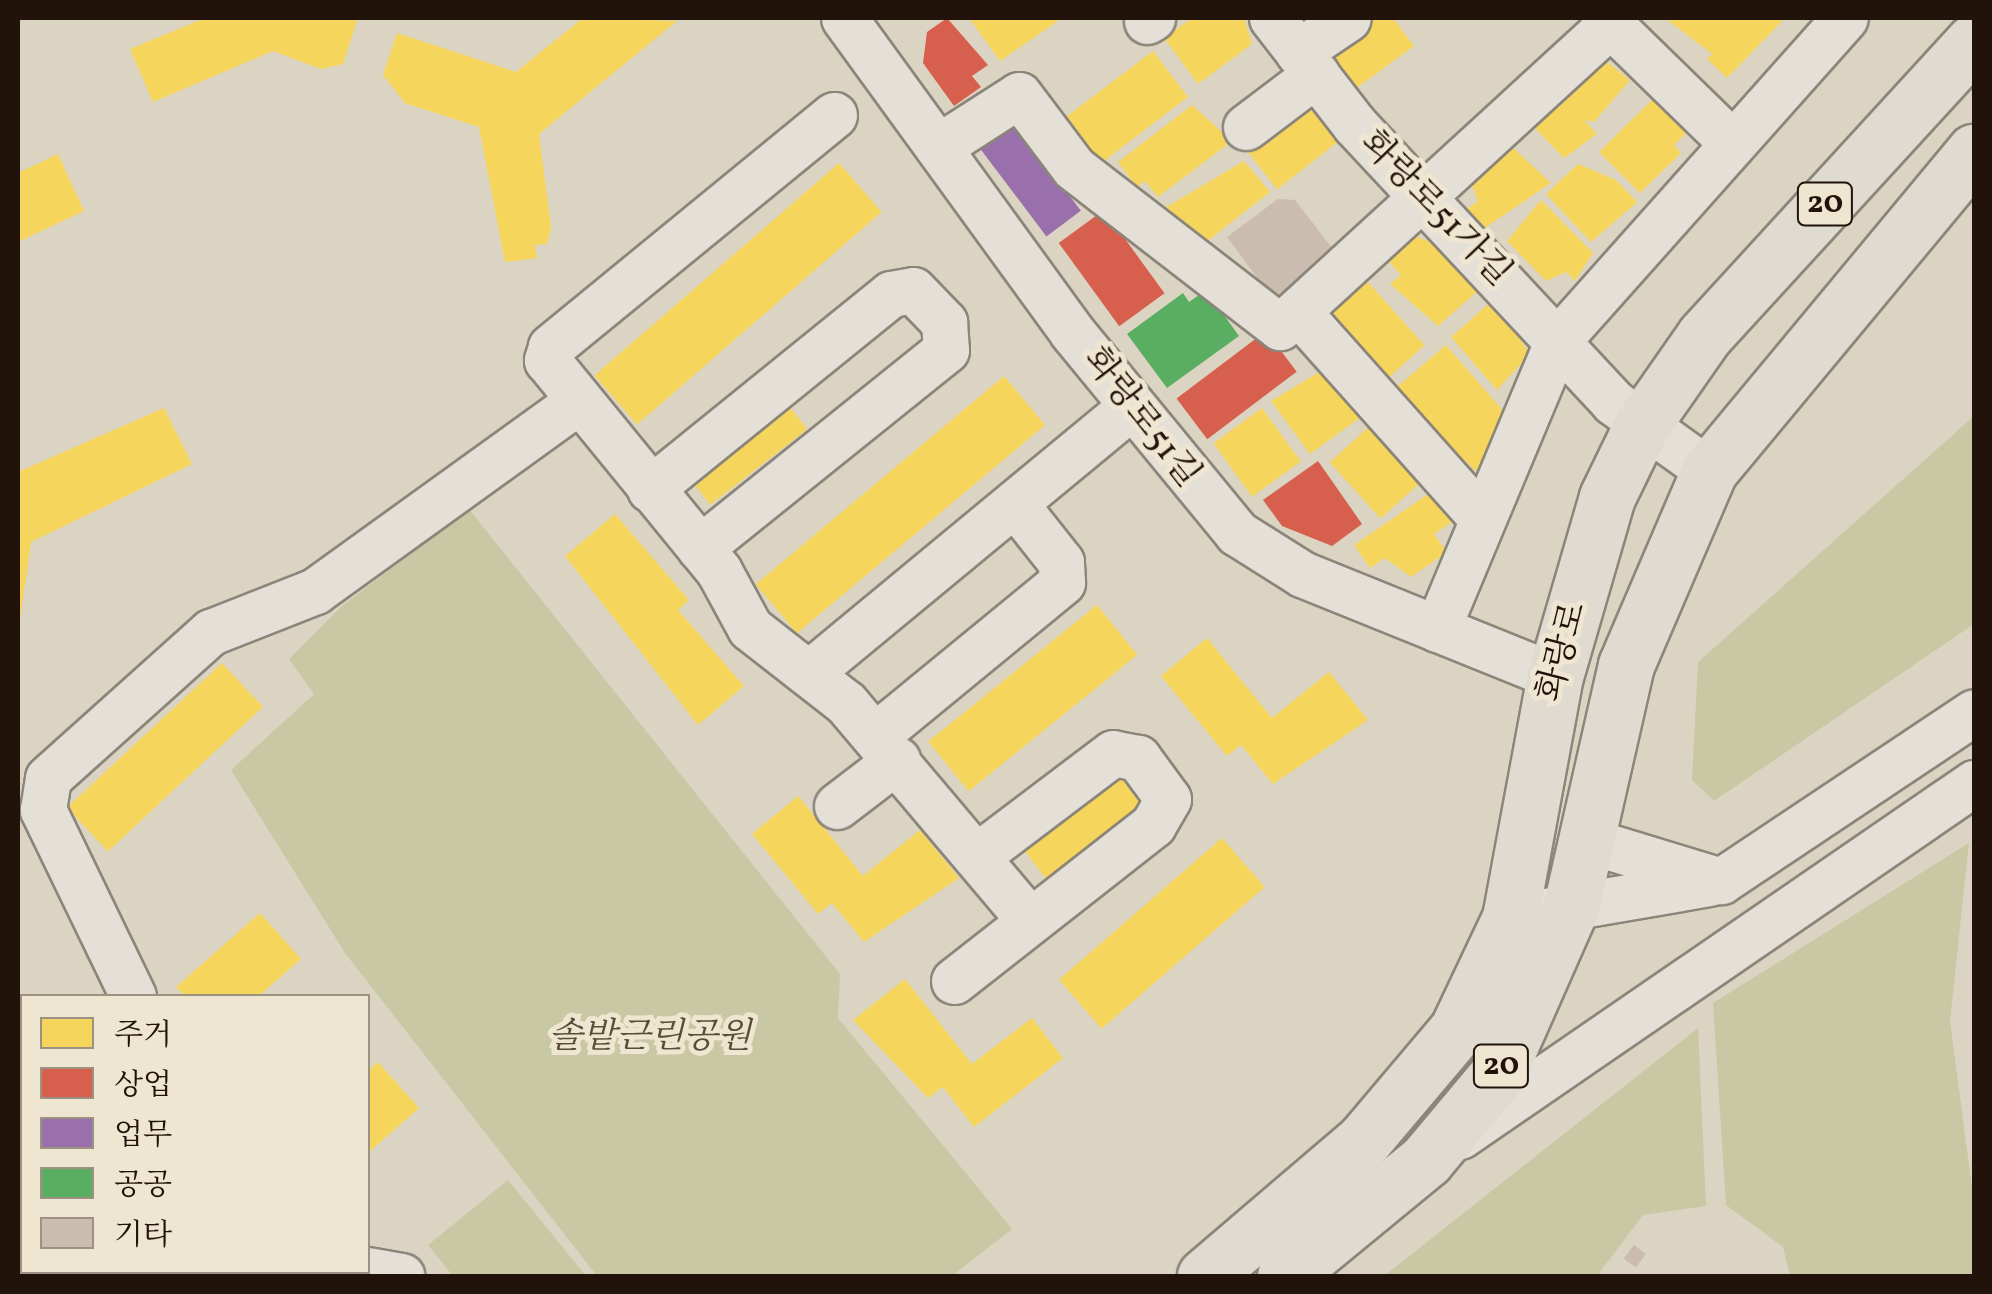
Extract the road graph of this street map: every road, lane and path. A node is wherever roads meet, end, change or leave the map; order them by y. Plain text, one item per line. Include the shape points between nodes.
1 (1348, 18) edge
2 (1844, 18) edge
3 (1608, 21) edge
4 (864, 24) edge
5 (1974, 41) edge
6 (1295, 48) edge
7 (834, 115) dead end
8 (1246, 127) dead end
9 (1730, 141) junction
10 (938, 146) junction
11 (1974, 152) edge
12 (1427, 200) junction
13 (1299, 312) junction
14 (1558, 340) junction
15 (577, 402) junction
16 (1131, 407) junction
17 (1642, 426) junction
18 (1708, 471) junction
19 (650, 489) junction
20 (1015, 504) junction
21 (1479, 515) junction
22 (700, 548) junction
23 (1437, 629) junction
24 (810, 674) junction
25 (1555, 676) junction
26 (1969, 727) edge
27 (887, 747) junction
28 (1974, 784) edge
29 (836, 806) dead end
30 (1590, 841) junction
31 (978, 855) junction
32 (1720, 881) junction
33 (1571, 907) junction
34 (1510, 918) junction
35 (1030, 922) junction
36 (954, 981) dead end
37 (131, 994) edge
38 (1426, 1160) junction
39 (1205, 1276) edge
40 (1285, 1276) edge

1 - 6 street
2 - 9 street
3 - 9 street
3 - 12 street
4 - 10 street, 화랑로51길
5 - 17 main road, 화랑로 / 20 via 1704,336
6 - 8 street
6 - 12 street, 화랑로51가길
7 - 15 street via 551,347 548,364
9 - 14 street
10 - 13 street via 1019,95 1074,168 1267,324 1280,327
10 - 16 street, 화랑로51길
11 - 18 main road, 화랑로 / 20
12 - 13 street
12 - 14 street, 화랑로51가길
13 - 21 street
14 - 17 street, 화랑로51가길
14 - 21 street
15 - 19 street
15 - 37 street via 315,591 211,632 48,778 43,810
16 - 20 street
16 - 23 street, 화랑로51길 via 1236,533 1302,574
17 - 18 street, 화랑로51가길
17 - 25 main road, 화랑로 / 20 via 1607,498
18 - 30 main road, 화랑로 / 20 via 1626,665
19 - 22 street
19 - 22 street via 892,294 912,290 944,322 946,350
20 - 24 street
20 - 27 street via 1061,562 1062,582
21 - 23 street
22 - 24 street via 750,628
23 - 25 street, 화랑로51길
24 - 27 street
25 - 34 main road, 화랑로 / 20
26 - 32 street
27 - 29 street
27 - 31 street
28 - 38 street
30 - 32 street
30 - 33 main road, 화랑로 / 20
31 - 35 street
31 - 35 street via 1113,753 1131,753 1165,792 1163,816
32 - 33 street
33 - 34 street
33 - 38 main road, 화랑로 / 20 via 1497,1075
34 - 39 main road, 화랑로 / 20 via 1457,1030 1416,1085 1298,1204
35 - 36 street
38 - 40 main road, 화랑로 / 20

